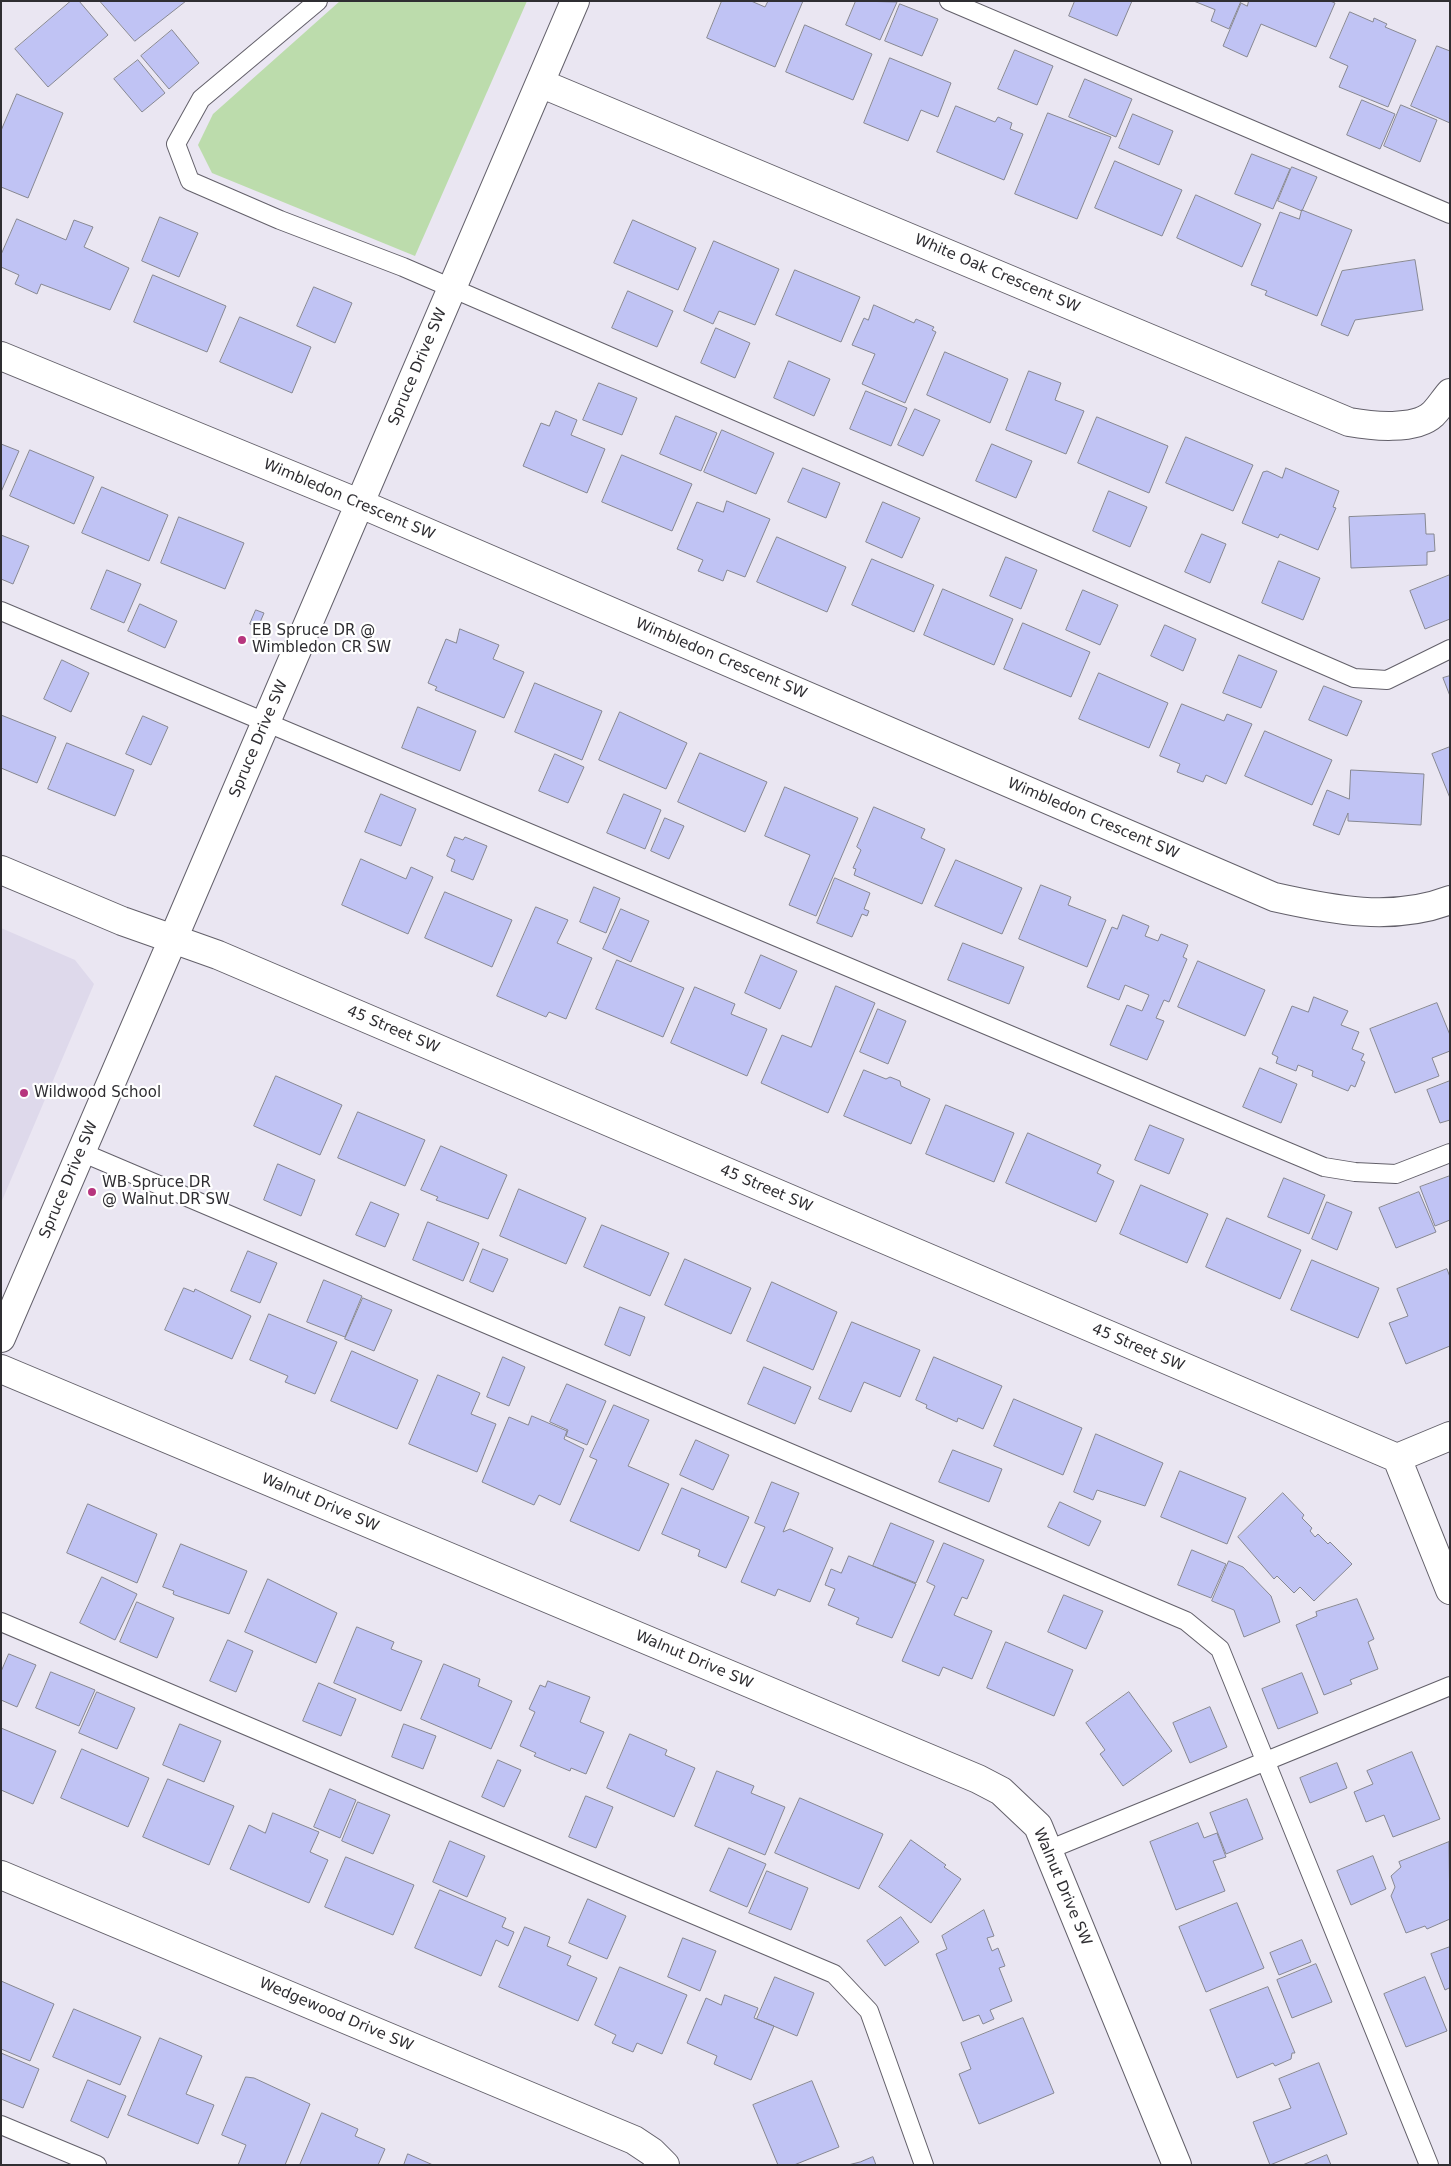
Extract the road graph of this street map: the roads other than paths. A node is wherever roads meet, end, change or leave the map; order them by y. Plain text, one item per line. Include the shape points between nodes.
1 (318, 1) edge
2 (575, 1) edge
3 (949, 1) edge
4 (540, 83) junction
5 (1450, 214) edge
6 (451, 289) junction
7 (1, 356) edge
8 (1450, 393) edge
9 (360, 504) junction
10 (1, 610) edge
11 (1450, 649) edge
12 (267, 722) junction
13 (1, 870) edge
14 (1450, 900) edge
15 (173, 939) junction
16 (81, 1152) junction
17 (1450, 1153) edge
18 (1, 1338) edge
19 (1, 1368) edge
20 (1450, 1436) edge
21 (1397, 1458) junction
22 (1450, 1590) edge
23 (1, 1622) edge
24 (1450, 1686) edge
25 (1267, 1761) junction
26 (1048, 1850) junction
27 (1, 1874) edge
28 (1, 2125) edge
29 (97, 2165) edge
30 (665, 2165) edge
31 (924, 2165) edge
32 (1177, 2165) edge
33 (1429, 2165) edge

1 - 6 lane via 201,99 176,144 190,181
2 - 4 street, Spruce Drive SW
3 - 5 lane
4 - 6 street, Spruce Drive SW
4 - 8 street, White Oak Crescent SW via 1349,422 1377,427 1408,424 1432,416
6 - 9 street, Spruce Drive SW
6 - 11 lane via 1354,678 1386,680
7 - 9 street, Wimbledon Crescent SW
9 - 12 street, Spruce Drive SW
9 - 14 street, Wimbledon Crescent SW via 1274,897 1333,910 1393,912 1428,908
10 - 12 lane
12 - 15 street, Spruce Drive SW
12 - 17 lane via 1324,1167 1396,1174
13 - 15 street, 45 Street SW
15 - 16 street, Spruce Drive SW
15 - 21 street, 45 Street SW via 218,955
16 - 18 street, Spruce Drive SW
16 - 25 lane via 1186,1621 1220,1649
19 - 26 street, Walnut Drive SW via 978,1779 1017,1804 1038,1826
20 - 21 street
21 - 22 street
23 - 31 lane via 834,1974 869,2011
24 - 25 lane
25 - 26 lane
25 - 33 lane
26 - 32 street, Walnut Drive SW
27 - 30 street, Wedgewood Drive SW via 634,2140
28 - 29 lane

